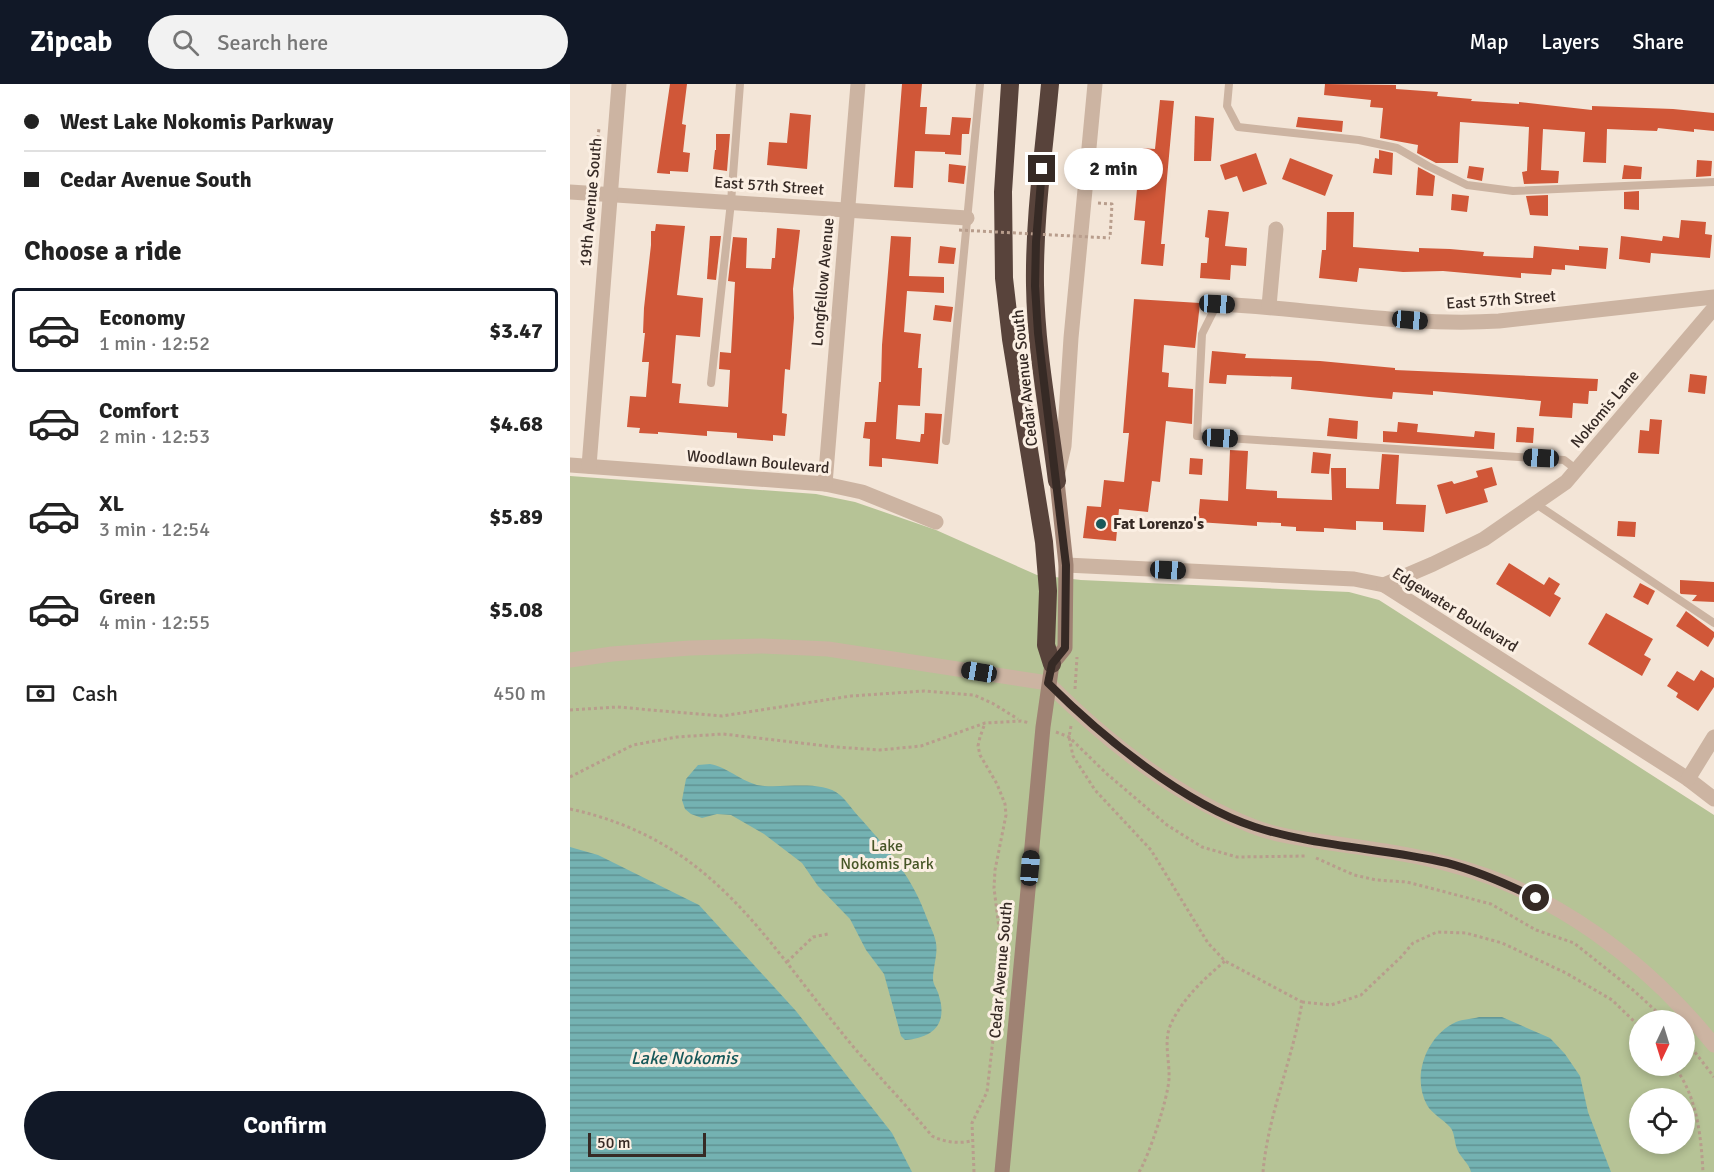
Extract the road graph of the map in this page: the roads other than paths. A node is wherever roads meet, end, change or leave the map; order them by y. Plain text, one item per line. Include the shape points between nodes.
1 (619, 84) edge
2 (740, 84) edge
3 (858, 84) edge
4 (980, 84) edge
5 (1010, 84) edge
6 (1095, 84) edge
7 (1229, 84) edge
8 (1050, 85) edge
9 (1714, 182) edge
10 (570, 192) edge
11 (610, 194) junction
12 (731, 202) junction
13 (847, 209) junction
14 (963, 224) junction
15 (1276, 229) dead end
16 (1714, 297) edge
17 (1217, 304) joint
18 (1269, 306) junction
19 (1714, 308) edge
20 (711, 383) dead end
21 (946, 441) dead end
22 (570, 465) edge
23 (589, 466) junction
24 (1577, 470) junction
25 (1056, 481) junction
26 (825, 484) junction
27 (1536, 504) junction
28 (936, 522) dead end
29 (1066, 565) junction
30 (1384, 585) junction
31 (1714, 623) edge
32 (570, 660) edge
33 (1052, 664) junction
34 (1048, 683) junction
35 (1714, 737) edge
36 (1688, 778) junction
37 (1714, 799) edge
38 (1714, 1045) edge
39 (1002, 1172) edge

1 - 11 street, 19th Avenue South
2 - 12 lane
3 - 13 street, Longfellow Avenue
4 - 14 lane
5 - 33 highway, Cedar Avenue South via 1003,192 1004,278 1044,542 1048,591 1046,645
6 - 25 street via 1064,446
7 - 9 lane via 1227,106 1238,127 1397,148 1467,185 1513,191
8 - 25 highway, Cedar Avenue South via 1035,286
10 - 11 street, East 57th Street
11 - 12 street, East 57th Street
11 - 23 street, 19th Avenue South
12 - 13 street, East 57th Street
12 - 20 lane
13 - 14 street, East 57th Street
13 - 26 street, Longfellow Avenue
14 - 21 lane
15 - 18 street
16 - 18 street, East 57th Street via 1468,323
17 - 18 street, East 57th Street
17 - 24 lane via 1202,334 1197,436 1564,460
19 - 24 street, Nokomis Lane
22 - 23 street, Woodlawn Boulevard
23 - 26 street, Woodlawn Boulevard
24 - 27 street, Nokomis Lane
25 - 29 main road, Cedar Avenue South
26 - 28 street, Woodlawn Boulevard via 862,492
27 - 30 street, Nokomis Lane via 1484,539
27 - 31 lane
29 - 30 street, Edgewater Boulevard via 1354,579
29 - 33 main road, Cedar Avenue South via 1065,648
30 - 36 street, Edgewater Boulevard
32 - 34 street via 690,648 828,649
33 - 34 main road, Cedar Avenue South
34 - 38 street via 1144,766 1217,811 1254,827 1293,837 1448,864 1503,881 1552,906 1619,950 1656,982
34 - 39 main road, Cedar Avenue South
35 - 36 street
36 - 37 street, Edgewater Boulevard

